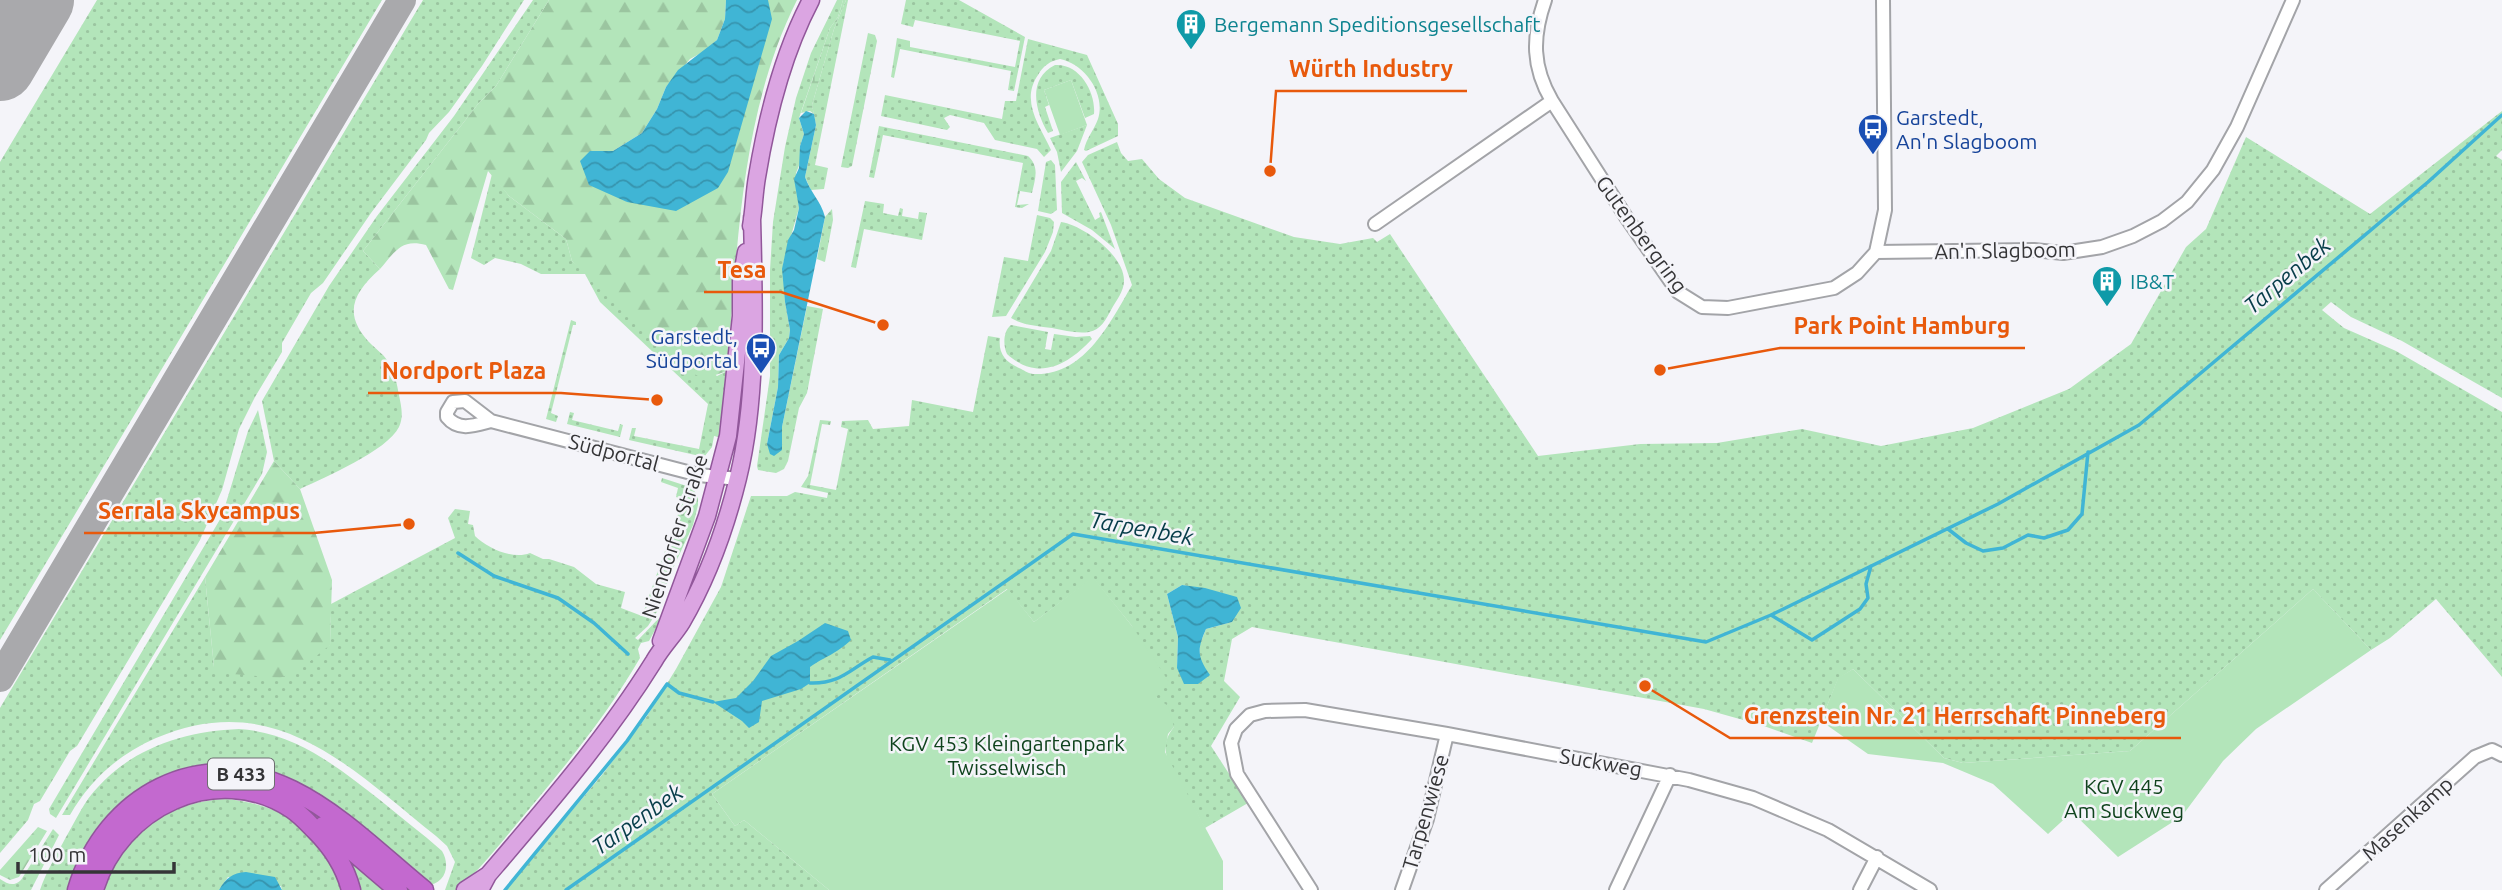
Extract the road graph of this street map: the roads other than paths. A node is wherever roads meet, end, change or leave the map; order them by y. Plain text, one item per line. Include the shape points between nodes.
1 (811, 0) edge
2 (1545, 0) edge
3 (1883, 0) edge
4 (2293, 0) edge
5 (1552, 101) junction
6 (752, 218) junction
7 (1375, 224) dead end
8 (1876, 252) junction
9 (491, 421) dead end
10 (717, 477) junction
11 (738, 479) junction
12 (655, 658) junction
13 (1447, 734) junction
14 (2497, 753) edge
15 (1670, 775) junction
16 (292, 809) junction
17 (1877, 858) junction
18 (484, 883) edge
19 (77, 890) edge
20 (94, 890) edge
21 (351, 890) edge
22 (398, 890) edge
23 (424, 890) edge
24 (465, 890) edge
25 (1311, 890) edge
26 (1402, 890) edge
27 (1616, 890) edge
28 (1860, 890) edge
29 (1930, 890) edge
30 (2326, 890) edge

1 - 6 main road, Niendorfer Straße via 776,90
2 - 5 street, Gutenbergring via 1535,55
3 - 8 street via 1885,209
4 - 8 street, An'n Slagboom via 2238,127 2213,170 2187,202 2162,221 2102,247 2063,253
5 - 7 street
5 - 8 street, Gutenbergring via 1678,292 1702,307 1728,308 1834,288 1857,273
6 - 10 main road, Niendorfer Straße via 741,281 728,436
6 - 11 main road, Niendorfer Straße via 752,354
9 - 10 street, Südportal
10 - 11 street, Südportal
10 - 12 main road, Niendorfer Straße via 693,558
11 - 12 main road, Niendorfer Straße via 694,599
12 - 18 main road, Niendorfer Straße via 615,721
13 - 15 street, Suckweg
13 - 25 street, Suckweg via 1276,709 1250,715 1236,729 1231,743 1237,774
13 - 26 street, Tarpenwiese via 1427,819
14 - 30 street, Masenkamp via 2475,757
15 - 17 street, Suckweg via 1753,798 1828,830
15 - 27 street
16 - 20 highway, B 433 via 243,792 207,791 179,797 125,833
16 - 21 highway, B 433 via 334,852
16 - 22 highway via 325,828
17 - 28 street
17 - 29 street, Suckweg
18 - 24 main road, Niendorfer Straße
19 - 23 highway, B 433 via 94,847 128,808 168,784 223,773 269,780 307,798

